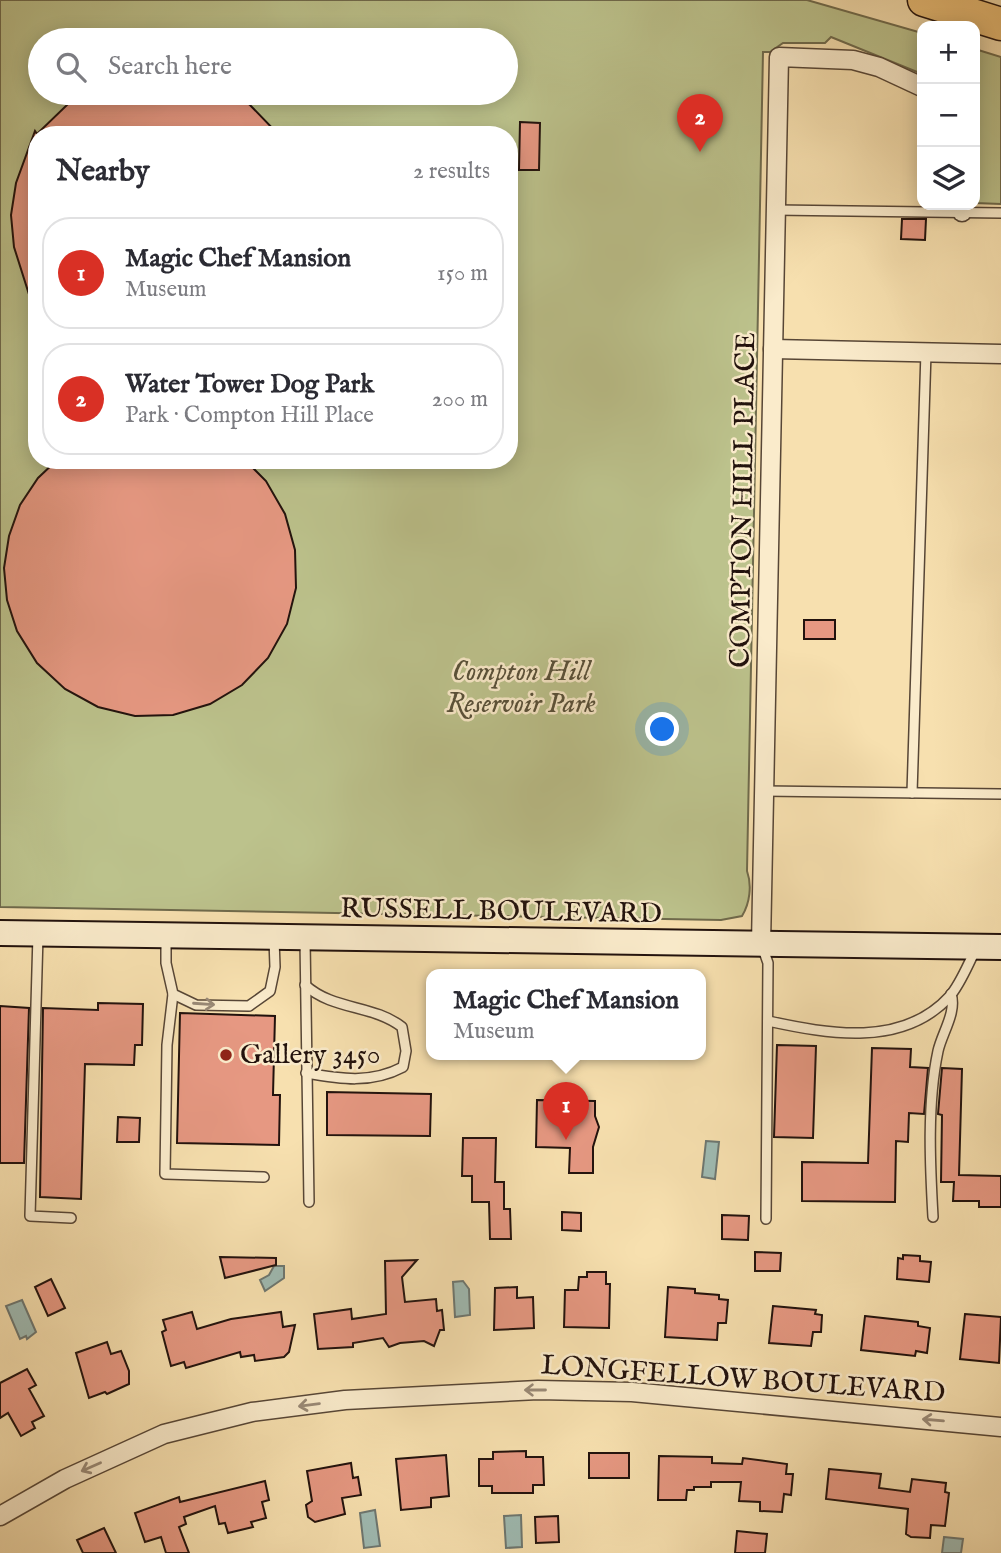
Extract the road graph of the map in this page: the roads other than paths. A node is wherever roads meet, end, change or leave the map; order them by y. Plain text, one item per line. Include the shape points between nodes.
1 (924, 0) edge
2 (1001, 24) edge
3 (917, 85) edge
4 (917, 208) edge
5 (775, 210) junction
6 (978, 210) edge
7 (1001, 213) edge
8 (773, 349) junction
9 (926, 352) junction
10 (1001, 354) edge
11 (764, 791) junction
12 (912, 793) junction
13 (1001, 794) edge
14 (0, 933) edge
15 (38, 934) junction
16 (166, 936) junction
17 (274, 938) junction
18 (305, 938) junction
19 (761, 944) junction
20 (989, 946) edge
21 (305, 985) junction
22 (951, 994) junction
23 (173, 995) junction
24 (768, 1021) junction
25 (306, 1073) junction
26 (264, 1177) dead end
27 (309, 1202) dead end
28 (933, 1217) dead end
29 (71, 1218) dead end
30 (766, 1220) dead end
31 (1001, 1427) edge
32 (0, 1516) edge

1 - 2 highway
3 - 5 street, COMPTON HILL PLACE via 853,60 779,58
4 - 5 lane
5 - 8 street, COMPTON HILL PLACE
6 - 7 lane
8 - 9 street
8 - 11 street, COMPTON HILL PLACE
9 - 10 street
9 - 12 lane
11 - 12 lane
11 - 19 street, COMPTON HILL PLACE
12 - 13 lane
14 - 15 main road, RUSSELL BOULEVARD
15 - 16 main road, RUSSELL BOULEVARD
15 - 29 lane via 30,1216
16 - 17 main road, RUSSELL BOULEVARD
16 - 23 lane
17 - 18 main road, RUSSELL BOULEVARD
23 -> 17 lane via 196,1005 249,1006 270,990
18 - 19 main road, RUSSELL BOULEVARD
18 - 21 lane
19 - 20 main road, RUSSELL BOULEVARD
19 - 24 lane via 768,963
20 - 22 lane
21 - 25 lane
21 - 25 lane via 330,1002 392,1019 402,1027 406,1051 403,1067 387,1075 347,1080
22 - 24 lane via 907,1025 880,1032 816,1031
22 - 28 lane via 954,1003 935,1074
23 - 26 lane via 167,1045 165,1174
24 - 30 lane
25 - 27 lane
31 -> 32 street, LONGFELLOW BOULEVARD via 632,1392 512,1390 345,1400 252,1412 164,1434 65,1479

